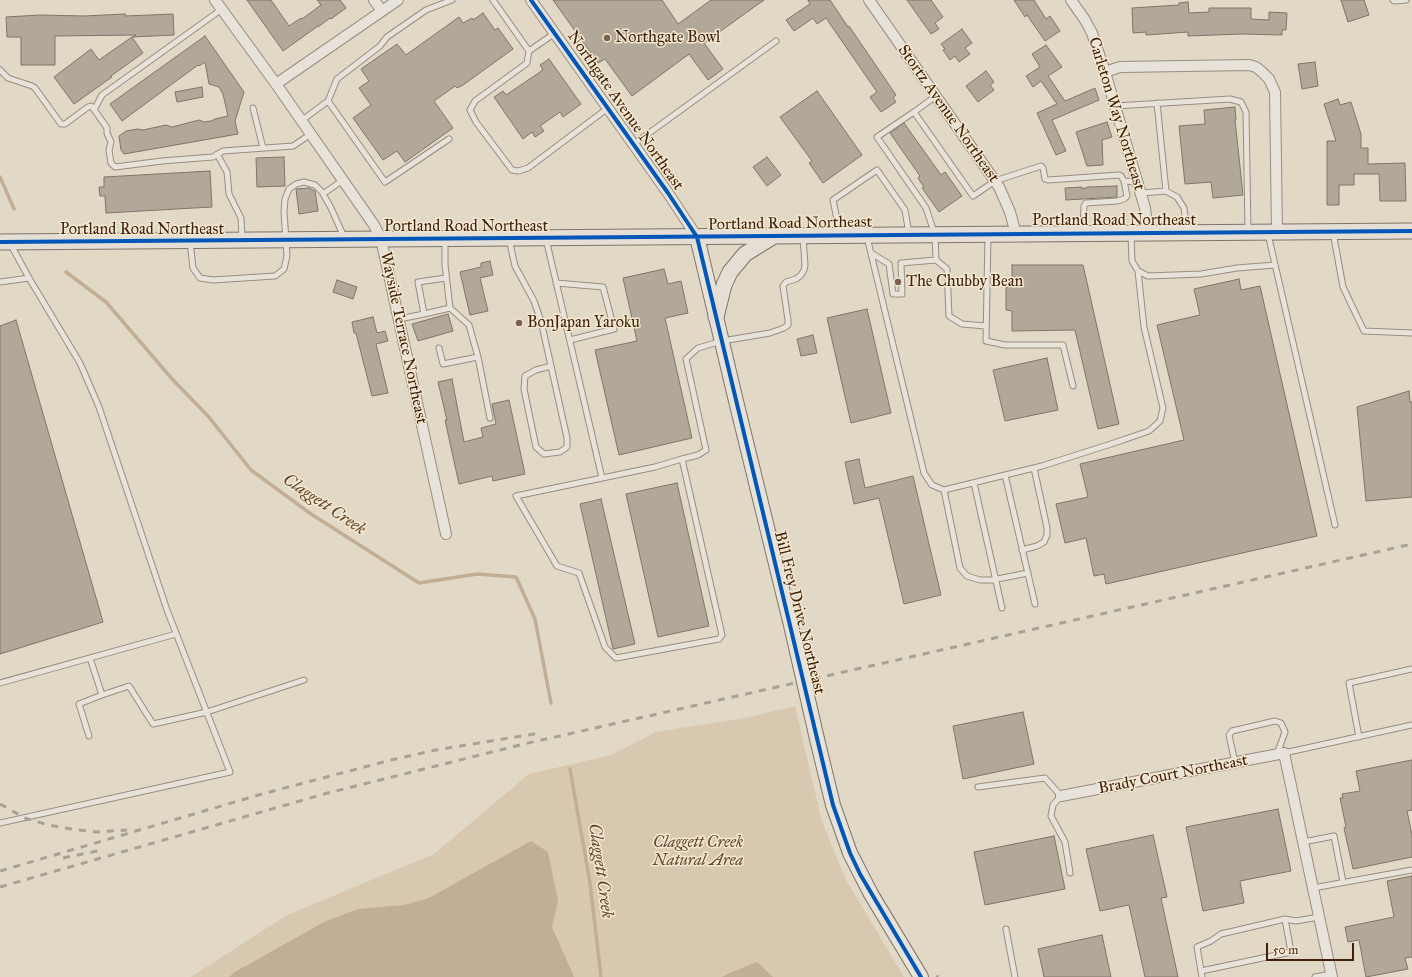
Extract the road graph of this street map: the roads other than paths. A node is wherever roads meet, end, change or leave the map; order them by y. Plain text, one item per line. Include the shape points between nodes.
1 (215, 0) edge
2 (374, 0) edge
3 (398, 0) edge
4 (452, 0) edge
5 (493, 0) edge
6 (869, 0) edge
7 (1071, 0) edge
8 (1393, 0) edge
9 (1406, 0) edge
10 (534, 1) edge
11 (222, 9) junction
12 (382, 11) junction
13 (555, 33) junction
14 (776, 41) dead end
15 (529, 51) junction
16 (0, 70) edge
17 (1105, 72) junction
18 (276, 84) junction
19 (936, 96) junction
20 (328, 101) junction
21 (1157, 103) junction
22 (1115, 106) junction
23 (253, 108) dead end
24 (608, 108) junction
25 (94, 110) junction
26 (914, 112) junction
27 (302, 121) junction
28 (311, 134) junction
29 (449, 139) dead end
30 (634, 144) junction
31 (263, 148) junction
32 (218, 154) junction
33 (343, 180) junction
34 (995, 181) junction
35 (1124, 181) junction
36 (1138, 182) junction
37 (1166, 191) junction
38 (1141, 193) junction
39 (323, 194) junction
40 (1333, 231) junction
41 (1412, 231) edge
42 (1248, 232) junction
43 (1272, 232) junction
44 (1083, 233) junction
45 (1187, 233) junction
46 (988, 234) junction
47 (1016, 234) junction
48 (1131, 234) junction
49 (1148, 234) junction
50 (866, 235) junction
51 (909, 235) junction
52 (935, 235) junction
53 (774, 236) junction
54 (803, 236) junction
55 (840, 236) junction
56 (698, 237) junction
57 (509, 238) junction
58 (546, 238) junction
59 (381, 239) junction
60 (445, 239) junction
61 (285, 240) junction
62 (345, 240) junction
63 (190, 241) junction
64 (242, 241) junction
65 (5, 242) edge
66 (871, 253) junction
67 (936, 260) junction
68 (1275, 265) junction
69 (1138, 271) junction
70 (29, 278) junction
71 (446, 278) junction
72 (0, 282) edge
73 (556, 284) junction
74 (450, 308) junction
75 (424, 314) junction
76 (716, 317) junction
77 (399, 319) junction
78 (986, 326) junction
79 (1412, 333) edge
80 (570, 340) junction
81 (722, 341) junction
82 (440, 348) dead end
83 (478, 357) junction
84 (551, 366) junction
85 (1073, 386) dead end
86 (490, 418) dead end
87 (682, 459) junction
88 (1034, 468) junction
89 (1005, 475) junction
90 (602, 478) junction
91 (974, 483) junction
92 (944, 490) junction
93 (1335, 525) dead end
94 (446, 534) dead end
95 (1022, 550) junction
96 (1028, 573) junction
97 (996, 579) junction
98 (1035, 604) dead end
99 (1002, 608) dead end
100 (176, 634) junction
101 (90, 658) junction
102 (1412, 669) edge
103 (304, 680) dead end
104 (0, 683) edge
105 (102, 695) junction
106 (206, 712) junction
107 (1412, 725) edge
108 (89, 736) dead end
109 (1359, 737) junction
110 (1281, 754) junction
111 (1235, 763) junction
112 (978, 787) dead end
113 (1061, 796) junction
114 (0, 823) edge
115 (1303, 842) junction
116 (1412, 870) edge
117 (1070, 873) dead end
118 (1343, 882) junction
119 (1313, 888) junction
120 (1319, 917) junction
121 (1285, 919) junction
122 (1006, 929) dead end
123 (1201, 971) junction
124 (1331, 976) edge
125 (921, 977) edge
126 (1015, 977) edge
127 (1202, 977) edge
128 (1315, 977) edge

1 - 11 street, Wayside Terrace Northeast
2 - 12 street
3 - 12 street
4 - 20 lane via 426,10 387,37 380,46 337,79
5 - 15 lane
6 - 19 street, Stortz Avenue Northeast
7 - 17 street, Carleton Way Northeast via 1092,33
8 - 9 lane
10 - 13 street, Northgate Avenue Northeast
11 - 18 street, Wayside Terrace Northeast
11 - 25 lane via 102,95
12 - 18 street
13 - 15 lane
13 - 24 street, Northgate Avenue Northeast
14 - 30 lane
15 - 24 lane via 527,63 475,102 470,110 512,170 528,168
16 - 25 lane via 8,78 35,88 61,124 88,107 91,106
17 - 22 street, Carleton Way Northeast
17 - 43 street via 1120,67 1248,65 1262,72 1269,79 1275,92
18 - 27 street, Wayside Terrace Northeast
19 - 26 lane
19 - 34 street, Stortz Avenue Northeast
20 - 27 lane
20 - 29 lane via 385,182
21 - 22 lane
21 - 37 lane
21 - 42 lane via 1230,99 1241,102 1246,112
22 - 36 street, Carleton Way Northeast
23 - 31 lane
24 - 30 street, Northgate Avenue Northeast
25 - 32 lane via 107,128 111,142 111,163 115,167 213,157
26 - 34 lane via 973,196
26 - 52 lane via 877,137 926,208
27 - 28 street, Wayside Terrace Northeast
28 - 31 lane via 293,146
28 - 33 street, Wayside Terrace Northeast
30 - 56 street, Northgate Avenue Northeast
31 - 32 lane
32 - 64 lane via 227,172 229,194 241,218
33 - 39 lane
33 - 59 street, Wayside Terrace Northeast
34 - 35 lane via 1041,166 1045,179 1048,180 1119,175
34 - 47 street, Stortz Avenue Northeast via 1010,212
35 - 36 lane
35 - 44 lane via 1127,196 1124,199 1086,203
36 - 38 street, Carleton Way Northeast
37 - 38 lane
37 - 45 lane via 1177,197 1184,208
38 - 49 street, Carleton Way Northeast
39 - 61 lane via 315,185 304,182 290,189 284,212
39 - 62 lane
40 - 41 main road, Portland Road Northeast
40 - 43 main road, Portland Road Northeast
40 - 79 lane via 1342,287 1364,331
42 - 43 main road, Portland Road Northeast
42 - 45 main road, Portland Road Northeast
43 - 68 lane
44 - 47 main road, Portland Road Northeast
44 - 48 main road, Portland Road Northeast
45 - 49 main road, Portland Road Northeast
46 - 47 main road, Portland Road Northeast
46 - 52 main road, Portland Road Northeast
46 - 78 lane
48 - 49 main road, Portland Road Northeast
48 - 69 lane via 1132,261
50 - 51 main road, Portland Road Northeast
50 - 55 main road, Portland Road Northeast
50 - 66 lane
51 - 52 main road, Portland Road Northeast
51 - 55 lane via 905,210 877,170 834,200
52 - 67 lane
53 - 54 main road, Portland Road Northeast
53 - 56 main road, Portland Road Northeast
53 - 76 main road via 745,254 730,272
54 - 55 main road, Portland Road Northeast
54 - 81 lane via 804,270 796,279 786,282 783,286 788,325 778,331
56 - 58 main road, Portland Road Northeast
56 - 76 street, Bill Frey Drive Northeast
57 - 58 main road, Portland Road Northeast
57 - 60 main road, Portland Road Northeast
57 - 84 lane via 515,266 534,302
58 - 73 lane
59 - 60 main road, Portland Road Northeast
59 - 62 main road, Portland Road Northeast
59 - 77 street, Wayside Terrace Northeast
60 - 71 lane
61 - 62 main road, Portland Road Northeast
61 - 63 lane via 287,256 284,269 275,276 213,280 200,278 193,268
61 - 64 main road, Portland Road Northeast
63 - 64 main road, Portland Road Northeast
63 - 65 main road, Portland Road Northeast
65 - 70 lane
66 - 67 lane via 889,264 893,294 902,294 901,263
66 - 92 lane via 924,473 932,486
67 - 78 lane via 948,269 949,316 962,324
68 - 69 lane via 1201,274 1148,276
68 - 93 lane
69 - 88 lane via 1144,327 1163,408 1160,422 1149,431
70 - 72 lane
70 - 100 lane via 80,363 99,407
71 - 74 lane
71 - 75 lane via 418,282
73 - 80 lane
73 - 80 lane via 603,287 614,329
74 - 75 lane
74 - 83 lane via 469,324
75 - 77 lane
76 - 81 street, Bill Frey Drive Northeast
77 - 94 street, Wayside Terrace Northeast
78 - 85 lane via 986,341 1005,345 1062,344
80 - 90 lane
81 - 87 lane via 698,348 686,359 706,450
81 - 125 street, Bill Frey Drive Northeast, bridge via 833,805 850,853 871,894
82 - 83 lane via 443,364
83 - 86 lane
84 - 84 lane via 525,376 524,389 536,447 544,454 560,452 567,447
87 - 90 lane
87 - 90 lane via 722,635 719,639 616,658 605,647 579,573 557,566 516,496
88 - 89 lane
88 - 95 lane via 1047,535 1044,542
89 - 91 lane
89 - 95 lane
91 - 92 lane
91 - 97 lane
92 - 97 lane via 960,568 967,576 980,580
95 - 96 lane
96 - 97 lane
96 - 98 lane
97 - 99 lane
100 - 101 lane
100 - 106 lane
101 - 104 lane
101 - 105 lane
102 - 109 lane via 1349,683
103 - 106 lane
105 - 106 lane via 129,686 154,724
105 - 108 lane via 79,704
106 - 114 lane via 230,772
107 - 109 lane
109 - 110 lane
110 - 111 street, Brady Court Northeast
110 - 111 lane via 1285,732 1281,723 1275,720 1232,731 1229,735
110 - 115 street
111 - 113 street, Brady Court Northeast
112 - 113 lane via 1045,778
113 - 117 lane via 1053,805 1051,816 1065,842
115 - 118 lane via 1334,836
115 - 119 street
116 - 118 lane
118 - 119 lane
119 - 120 street
120 - 121 lane
120 - 124 street
121 - 123 lane via 1221,934 1197,947
121 - 123 lane via 1291,952
122 - 126 lane
123 - 127 lane
124 - 128 lane

